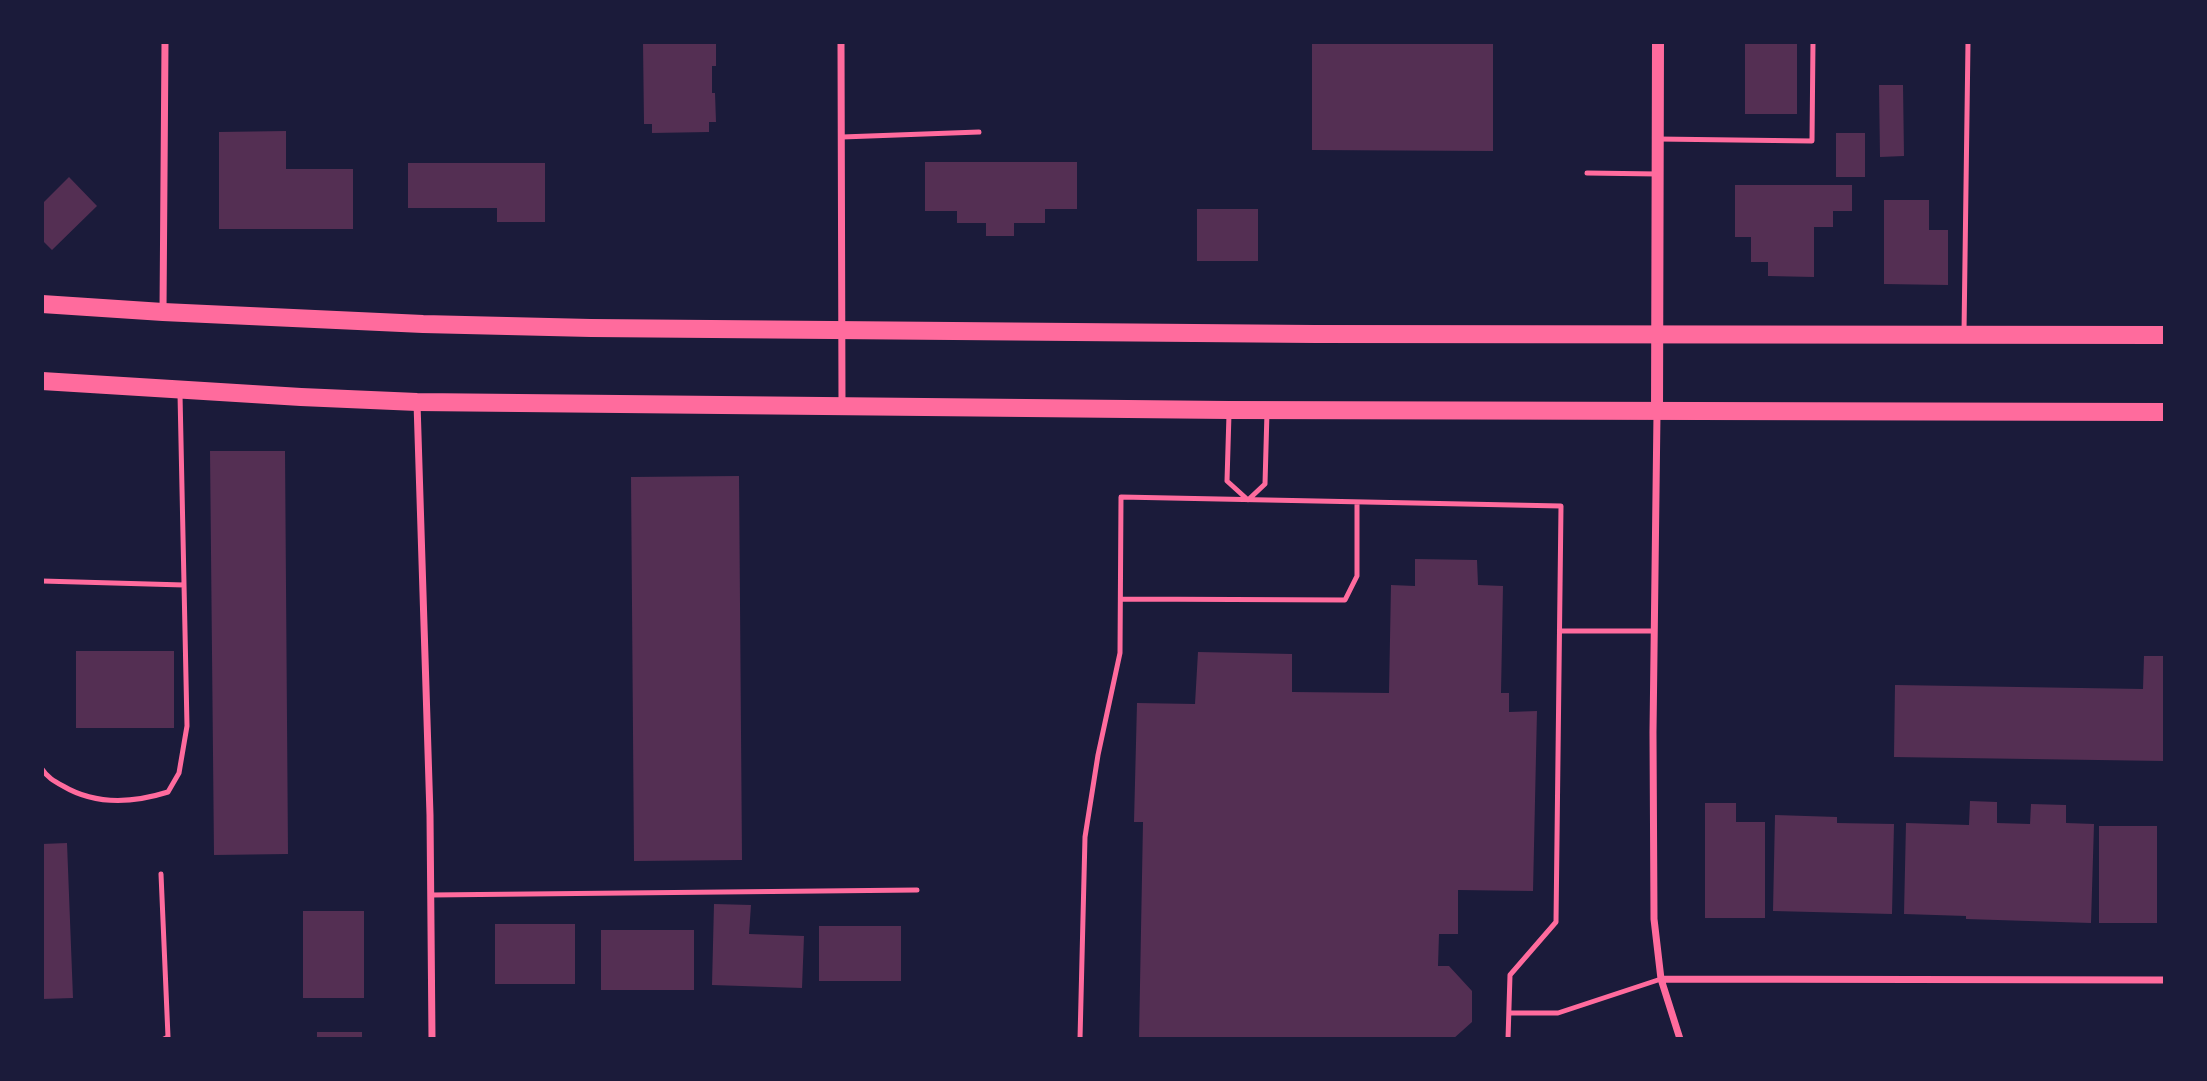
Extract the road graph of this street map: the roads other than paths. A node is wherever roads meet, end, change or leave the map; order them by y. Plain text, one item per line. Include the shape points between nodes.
1 (165, 42) edge
2 (841, 42) edge
3 (1658, 42) edge
4 (1813, 42) edge
5 (1968, 42) edge
6 (979, 132) dead end
7 (842, 137) junction
8 (1658, 139) junction
9 (1587, 173) dead end
10 (1658, 174) junction
11 (42, 304) edge
12 (163, 312) junction
13 (844, 330) junction
14 (1657, 335) junction
15 (1964, 335) junction
16 (2165, 335) edge
17 (42, 381) edge
18 (180, 390) junction
19 (417, 402) junction
20 (842, 407) junction
21 (1267, 409) junction
22 (1229, 410) junction
23 (1657, 411) junction
24 (2165, 412) edge
25 (1248, 500) junction
26 (1357, 502) junction
27 (42, 581) edge
28 (184, 585) junction
29 (1121, 599) junction
30 (1560, 631) junction
31 (1654, 631) junction
32 (42, 769) edge
33 (162, 874) dead end
34 (917, 890) dead end
35 (431, 895) junction
36 (1661, 979) junction
37 (2165, 980) edge
38 (1509, 1013) junction
39 (164, 1039) edge
40 (432, 1039) edge
41 (1080, 1039) edge
42 (1508, 1039) edge
43 (1680, 1039) edge

1 - 12 street
2 - 7 street
3 - 8 street
4 - 8 lane via 1812,141
5 - 15 lane
6 - 7 lane
7 - 13 street
8 - 10 street
9 - 10 lane
10 - 14 street
11 - 12 main road
12 - 13 main road via 509,327
13 - 14 main road
13 - 20 street
14 - 15 main road
14 - 23 street
15 - 16 main road
17 - 18 main road
18 - 19 main road
18 - 28 lane
19 - 20 main road
19 - 35 street
20 - 22 main road
21 - 22 main road
21 - 23 main road
21 - 25 lane via 1265,484
22 - 25 lane via 1227,481
23 - 24 main road
23 - 31 street
25 - 26 lane
25 - 29 lane via 1121,497
26 - 29 lane via 1357,576 1345,600
26 - 30 lane via 1561,506
27 - 28 lane
28 - 32 lane via 187,726 179,773 168,792 118,801 80,796
29 - 41 lane via 1121,653 1085,837
30 - 31 lane
30 - 38 lane via 1556,922 1510,975
31 - 36 street via 1654,919
33 - 39 lane via 168,1037
34 - 35 lane
35 - 40 street
36 - 37 street
36 - 38 lane via 1558,1013
36 - 43 street
38 - 42 lane

